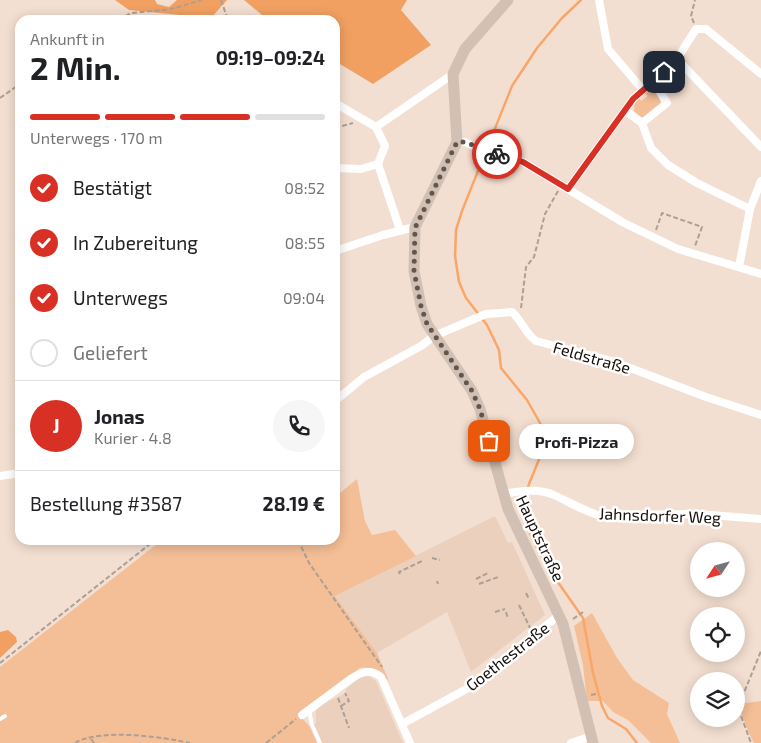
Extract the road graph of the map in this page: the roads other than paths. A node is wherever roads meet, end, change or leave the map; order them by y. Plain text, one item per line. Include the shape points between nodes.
1 (508, 0) edge
2 (599, 0) edge
3 (677, 60) junction
4 (453, 74) junction
5 (761, 74) edge
6 (653, 81) junction
7 (642, 90) junction
8 (340, 106) edge
9 (626, 111) junction
10 (642, 123) junction
11 (376, 127) junction
12 (457, 142) junction
13 (761, 147) edge
14 (378, 164) junction
15 (340, 168) edge
16 (761, 181) edge
17 (565, 187) junction
18 (750, 209) junction
19 (415, 228) junction
20 (400, 230) junction
21 (340, 249) edge
22 (739, 267) junction
23 (761, 274) edge
24 (434, 336) junction
25 (340, 396) edge
26 (761, 415) edge
27 (15, 474) edge
28 (0, 476) edge
29 (503, 494) junction
30 (761, 519) edge
31 (559, 615) junction
32 (305, 712) joint
33 (5, 716) dead end
34 (0, 719) edge
35 (402, 724) junction
36 (593, 740) edge
37 (320, 743) edge
38 (410, 743) edge
39 (571, 743) edge

1 - 4 main road, Hauptstraße via 465,48
2 - 7 street via 608,49
3 - 5 street via 696,29 706,29
3 - 6 street
3 - 13 street
4 - 11 street
4 - 12 main road, Hauptstraße
6 - 7 street
6 - 10 street via 667,103
7 - 9 street
8 - 11 street
9 - 10 street
9 - 17 street
10 - 18 street via 651,148 668,165
11 - 14 street via 384,146
12 - 17 street via 523,162
12 - 19 main road, Hauptstraße
14 - 15 street via 361,169
14 - 20 street
16 - 18 street
17 - 22 street via 654,237
18 - 22 street
19 - 20 street
19 - 24 main road, Hauptstraße via 414,271 421,306
20 - 21 street
22 - 23 street
24 - 25 street via 364,377
24 - 26 street, Feldstraße via 486,314 512,312 536,341 612,361
24 - 29 main road, Hauptstraße via 472,391 480,409
27 - 28 street
29 - 30 street, Jahnsdorfer Weg via 522,490 552,494 598,515 698,514
29 - 31 main road, Hauptstraße via 514,525
31 - 35 street, Goethestraße via 472,686
31 - 36 main road, Hauptstraße
32 - 35 street via 365,671 371,671 381,677
32 - 37 lane
33 - 34 lane
35 - 38 street
36 - 39 street

